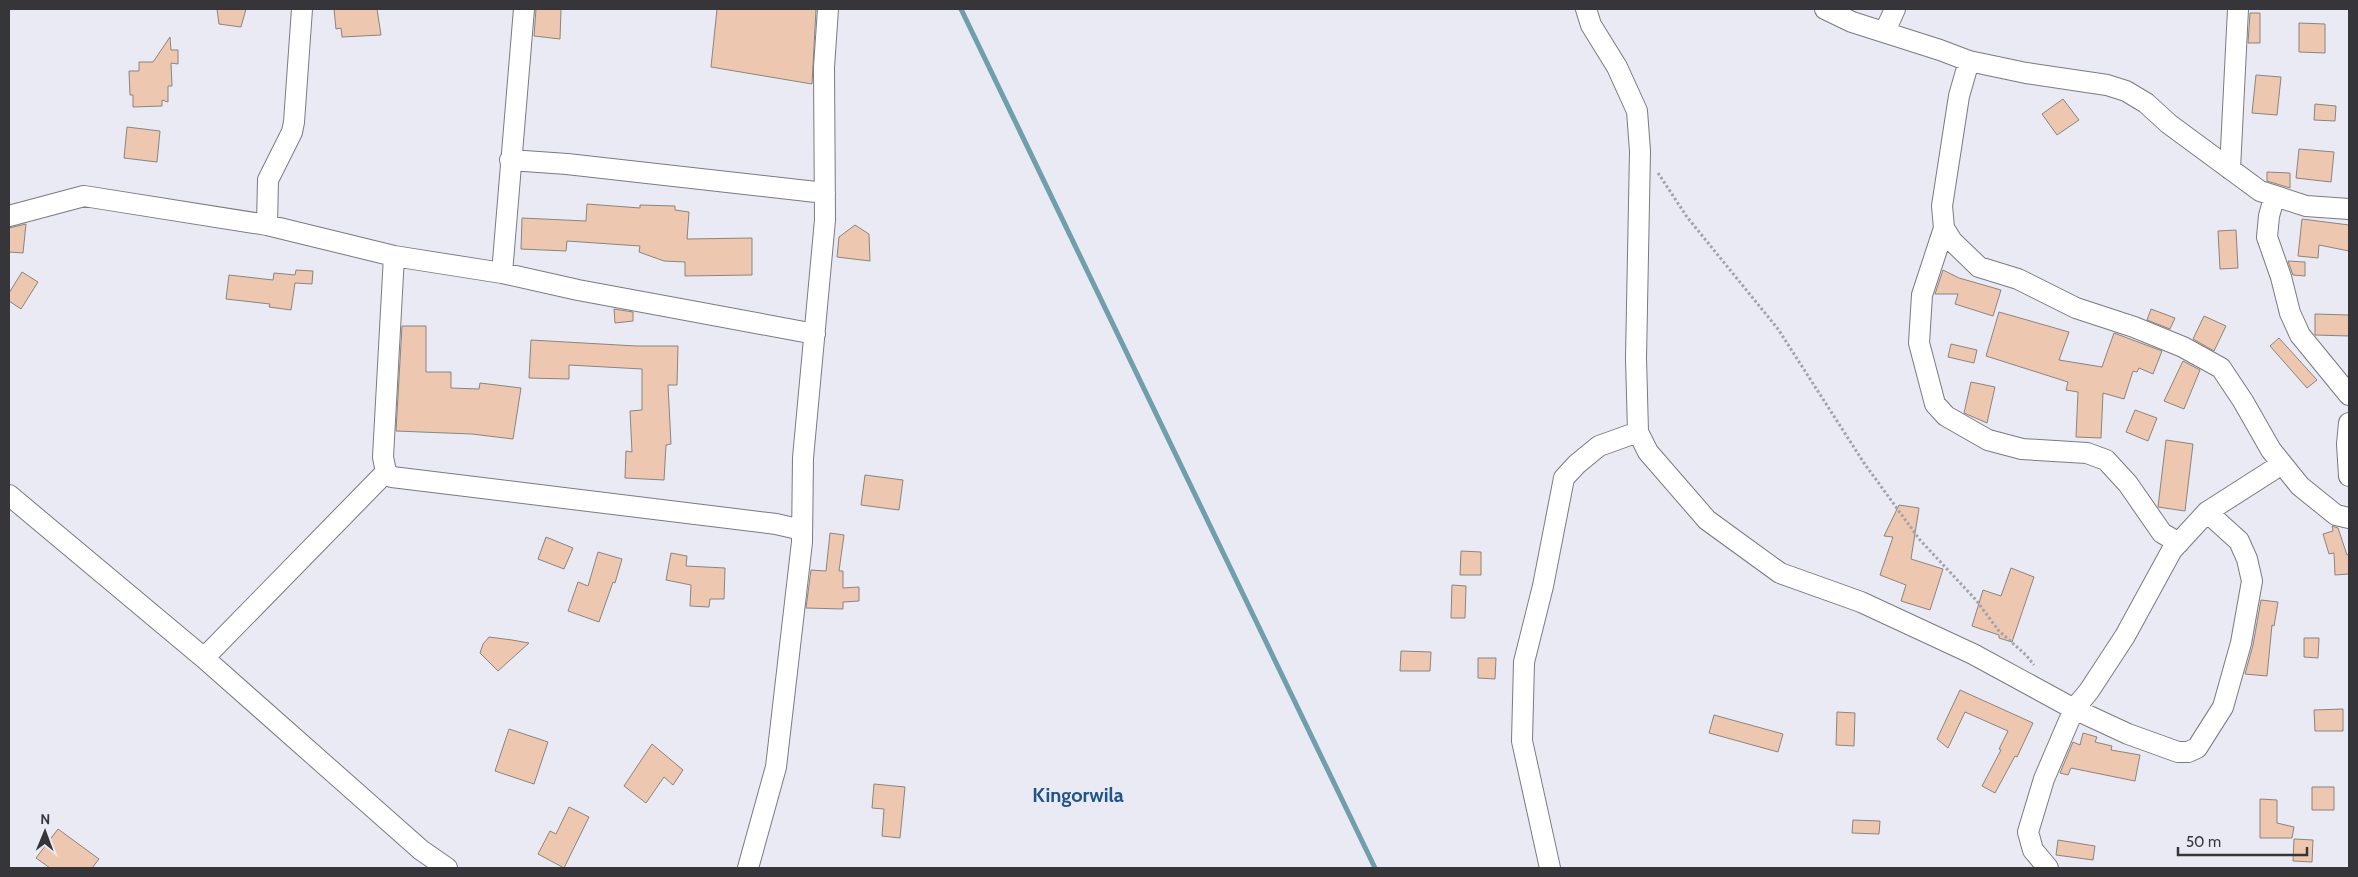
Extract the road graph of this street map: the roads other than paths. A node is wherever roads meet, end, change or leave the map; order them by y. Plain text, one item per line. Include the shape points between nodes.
1 (302, 9) edge
2 (524, 9) edge
3 (828, 9) edge
4 (1586, 9) edge
5 (1825, 9) edge
6 (1894, 9) edge
7 (2238, 9) edge
8 (1885, 31) junction
9 (1969, 61) junction
10 (510, 160) junction
11 (2230, 169) junction
12 (825, 193) junction
13 (2274, 198) junction
14 (2349, 209) edge
15 (9, 216) edge
16 (267, 225) junction
17 (1944, 228) junction
18 (394, 256) junction
19 (502, 273) junction
20 (815, 334) junction
21 (2349, 395) edge
22 (2349, 423) edge
23 (1638, 432) junction
24 (2282, 464) junction
25 (386, 472) junction
26 (2349, 476) edge
27 (9, 495) edge
28 (2207, 512) junction
29 (2349, 518) edge
30 (802, 530) junction
31 (2179, 543) junction
32 (204, 658) junction
33 (2074, 709) junction
34 (447, 868) edge
35 (748, 868) edge
36 (1550, 868) edge
37 (2048, 868) edge

1 - 16 street via 294,122 268,180
2 - 10 street
3 - 12 street via 824,67
4 - 23 street via 1591,25 1617,67 1637,111 1640,151 1636,358
5 - 8 street via 1852,22
6 - 8 street
7 - 11 street
8 - 9 street
9 - 11 street via 2126,91
9 - 17 street via 1952,135 1942,206
10 - 12 street
10 - 19 street
11 - 13 street
12 - 20 street
13 - 14 street via 2306,206
13 - 21 street via 2267,237 2290,313 2300,335
15 - 16 street via 84,196
16 - 18 street
17 - 24 street via 1952,241 1979,267 2018,280 2076,308 2183,347 2221,368
17 - 31 street via 1922,295 1919,343 1935,404 1946,416 1988,440 2022,449 2087,453 2106,460 2128,484 2162,533
18 - 19 street
18 - 25 street via 383,457
19 - 20 street
20 - 30 street via 803,458
22 - 26 street
23 - 33 street via 1648,452 1706,520 1780,573 1896,618 1973,654
23 - 36 street via 1599,446 1564,478 1524,662 1522,741
24 - 28 street
24 - 29 street via 2300,486 2336,515
25 - 30 street via 399,480 489,488
25 - 32 street
27 - 32 street
28 - 31 street
28 - 33 street via 2239,541 2252,581 2223,707 2197,748 2178,752
30 - 35 street via 776,768
31 - 33 street via 2172,550 2125,636
32 - 34 street via 414,844
33 - 37 street via 2044,779 2028,832 2033,850

